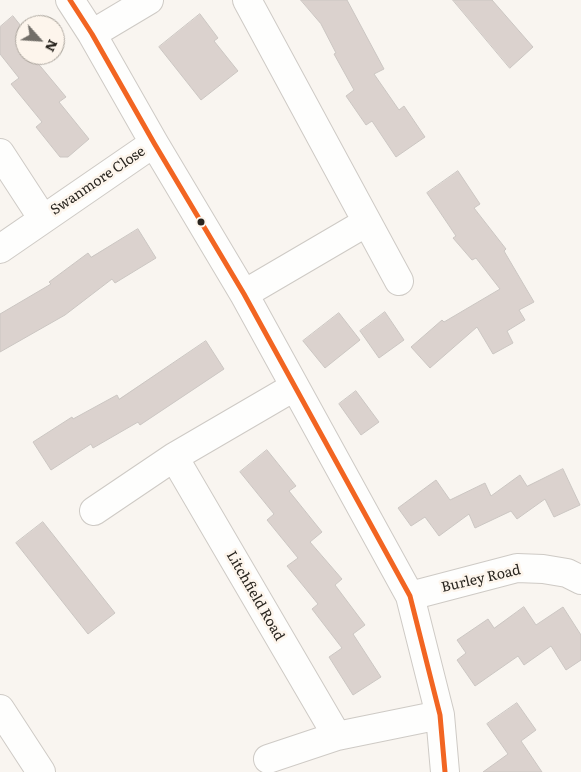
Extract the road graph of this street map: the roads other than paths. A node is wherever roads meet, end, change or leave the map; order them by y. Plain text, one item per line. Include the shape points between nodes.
1 (70, 0) edge
2 (149, 0) edge
3 (247, 0) edge
4 (92, 34) junction
5 (154, 143) junction
6 (0, 153) edge
7 (43, 219) junction
8 (367, 222) junction
9 (0, 248) edge
10 (399, 281) dead end
11 (244, 294) junction
12 (294, 387) junction
13 (174, 457) junction
14 (94, 510) dead end
15 (581, 580) edge
16 (410, 596) junction
17 (0, 709) edge
18 (440, 715) junction
19 (337, 736) junction
20 (268, 759) dead end
21 (41, 772) edge
22 (445, 772) edge

1 - 4 street
2 - 4 street
3 - 8 street
4 - 5 street
5 - 7 street, Swanmore Close
5 - 11 street
6 - 7 street, Swanmore Close
7 - 9 street, Swanmore Close
8 - 10 street
8 - 11 street
11 - 12 street
12 - 13 street
12 - 16 street
13 - 14 street
13 - 19 street, Litchfield Road
15 - 16 street, Burley Road via 567,573 517,568
16 - 18 street
17 - 21 street
18 - 19 street
18 - 22 street
19 - 20 street

